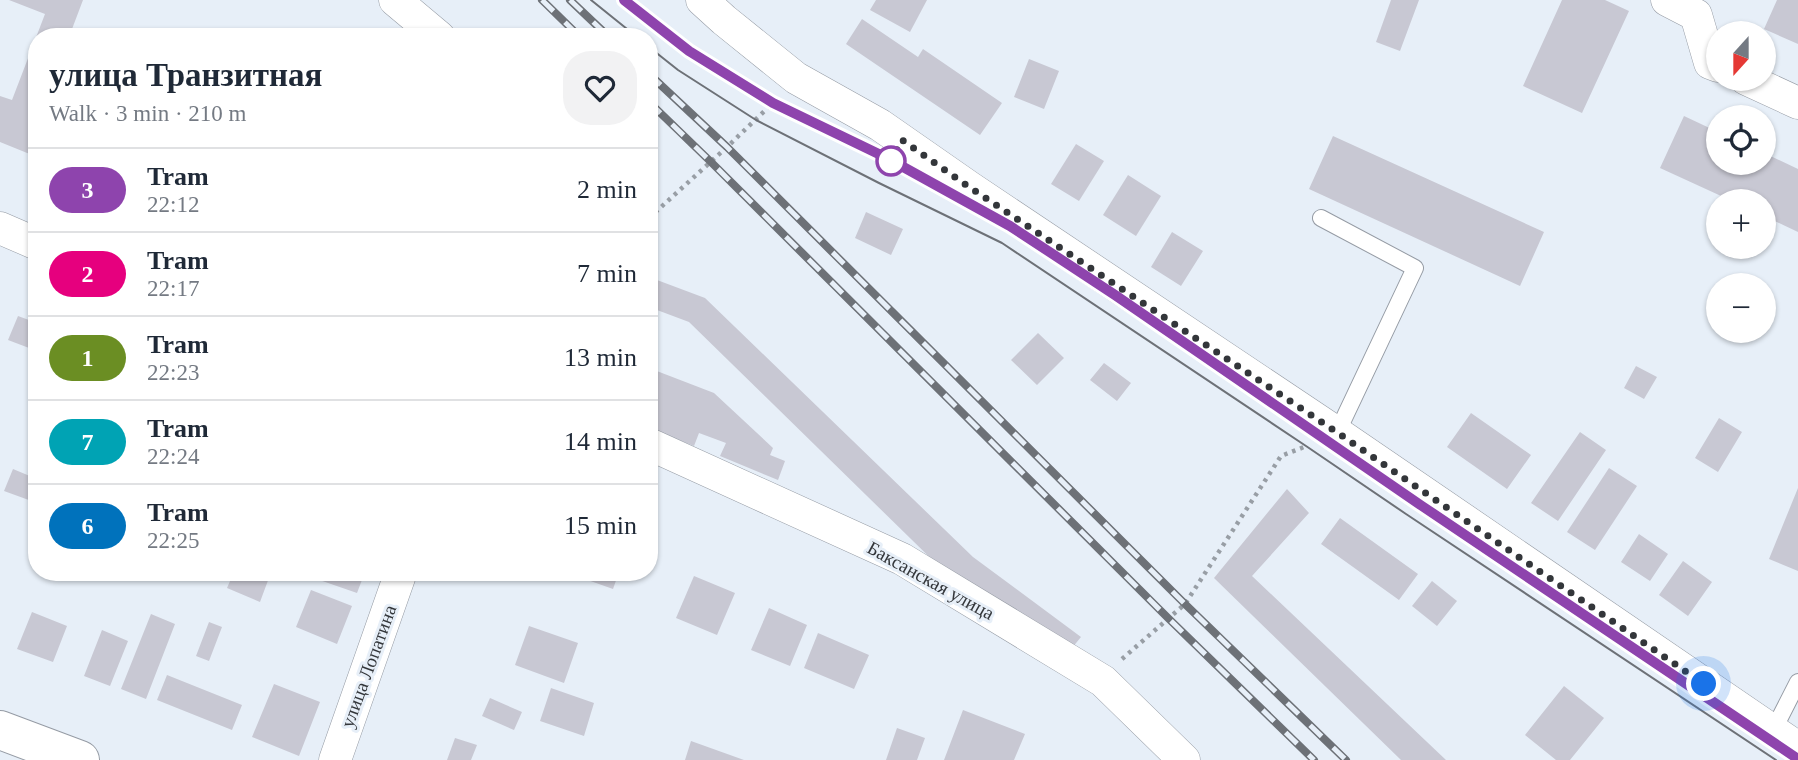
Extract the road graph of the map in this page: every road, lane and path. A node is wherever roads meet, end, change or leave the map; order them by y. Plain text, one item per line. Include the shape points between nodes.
1 (395, 0) edge
2 (702, 0) edge
3 (1667, 0) edge
4 (1699, 7) edge
5 (428, 28) edge
6 (1706, 43) edge
7 (796, 78) junction
8 (1772, 91) edge
9 (1798, 103) edge
10 (658, 210) edge
11 (1321, 218) dead end
12 (0, 228) edge
13 (28, 240) edge
14 (1338, 433) junction
15 (658, 448) edge
16 (398, 581) edge
17 (1103, 681) junction
18 (1798, 682) edge
19 (0, 730) edge
20 (1785, 740) edge
21 (80, 760) edge
22 (335, 760) edge
23 (1184, 760) edge

1 - 5 street
2 - 7 street
3 - 4 street
4 - 6 street
7 - 10 path
7 - 14 street via 880,125
8 - 9 street
11 - 14 lane via 1415,268
12 - 13 street
14 - 17 path via 1280,456 1185,604 1128,652
14 - 20 street
15 - 17 street, Баксанская улица via 902,559
16 - 22 street, улица Лопатина
17 - 23 street, Баксанская улица
18 - 20 lane
19 - 21 street

